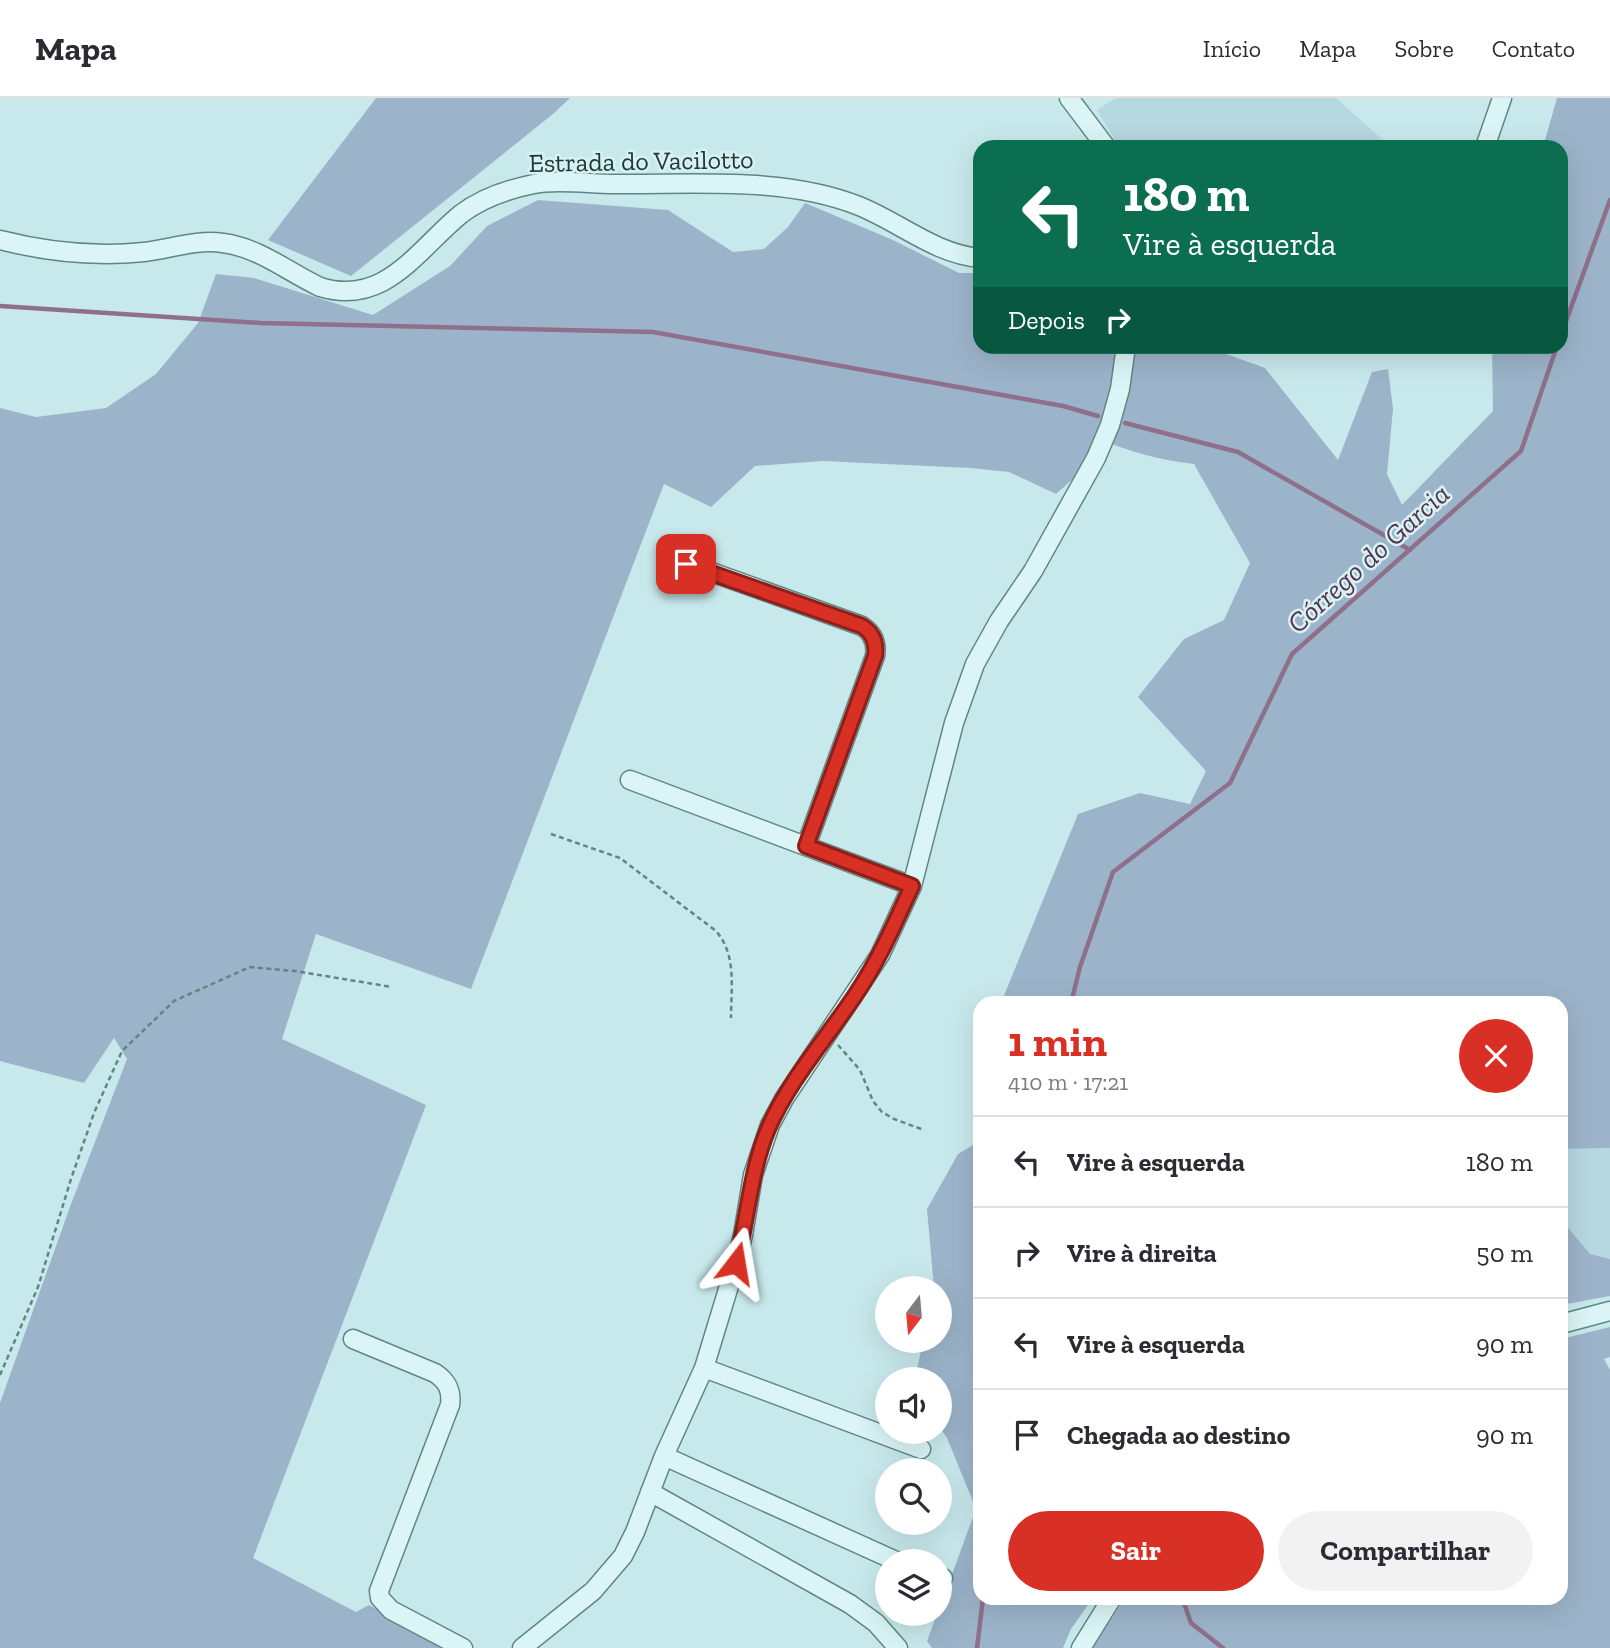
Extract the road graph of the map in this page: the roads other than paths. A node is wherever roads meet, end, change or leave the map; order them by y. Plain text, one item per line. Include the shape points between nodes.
1 (1069, 98) edge
2 (1502, 98) edge
3 (1101, 140) edge
4 (1487, 140) edge
5 (0, 240) edge
6 (973, 257) edge
7 (1124, 354) edge
8 (686, 564) dead end
9 (630, 780) dead end
10 (806, 846) junction
11 (912, 886) junction
12 (1610, 1311) edge
13 (1568, 1322) edge
14 (353, 1339) dead end
15 (704, 1368) junction
16 (921, 1449) dead end
17 (664, 1455) junction
18 (650, 1492) junction
19 (875, 1551) edge
20 (1108, 1605) edge
21 (463, 1648) edge
22 (522, 1648) edge
23 (898, 1648) edge
24 (1081, 1648) edge

1 - 3 street
2 - 4 street
5 - 6 street, Estrada do Vacilotto via 84,254 222,243 255,252 320,287 355,292 387,281 478,203 537,183 771,186 859,206 947,251
7 - 11 street via 1111,425 1096,458 975,664 954,723
8 - 10 street via 862,626 873,637 875,656
9 - 10 street
10 - 11 street
11 - 15 street via 880,955 784,1099 762,1144 743,1236
12 - 13 street
14 - 21 street via 435,1373 448,1386 449,1410 379,1591 391,1610
15 - 16 street
15 - 17 street
17 - 18 street
17 - 19 street
18 - 22 street via 635,1532 612,1571
18 - 23 street via 850,1604 876,1623
20 - 24 street

